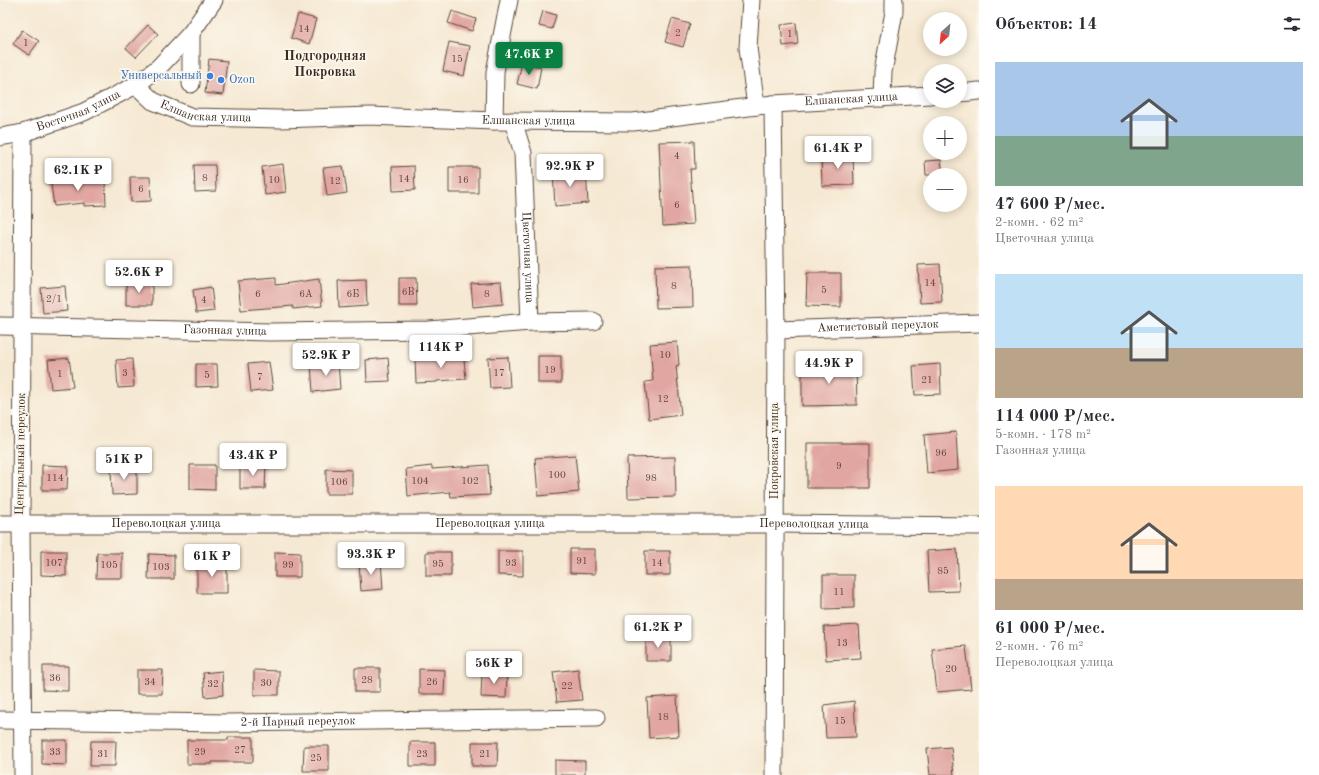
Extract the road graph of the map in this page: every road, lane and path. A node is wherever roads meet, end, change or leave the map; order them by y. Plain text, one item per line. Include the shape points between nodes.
1 (214, 0) edge
2 (509, 0) edge
3 (751, 0) edge
4 (894, 0) edge
5 (191, 33) junction
6 (136, 84) junction
7 (191, 84) dead end
8 (979, 91) edge
9 (967, 92) edge
10 (923, 95) edge
11 (882, 98) junction
12 (773, 104) junction
13 (756, 106) junction
14 (494, 121) junction
15 (513, 121) junction
16 (23, 133) junction
17 (0, 136) edge
18 (593, 321) dead end
19 (530, 322) junction
20 (979, 322) edge
21 (0, 326) edge
22 (23, 326) junction
23 (776, 330) junction
24 (0, 524) edge
25 (21, 524) junction
26 (775, 524) junction
27 (979, 526) edge
28 (596, 718) dead end
29 (0, 720) edge
30 (22, 720) junction
31 (23, 775) edge
32 (774, 775) edge

1 - 5 street, Восточная улица
2 - 14 street via 495,72
3 - 13 street via 748,48
4 - 11 street
5 - 6 street, Восточная улица via 158,68
5 - 7 street
6 - 14 street, Елшанская улица via 153,101 192,116 280,119 370,116
6 - 16 street, Восточная улица via 84,112
8 - 9 street
10 - 11 street, Елшанская улица
11 - 12 street, Елшанская улица
12 - 13 street, Елшанская улица
12 - 23 street, Покровская улица
13 - 15 street, Елшанская улица via 633,122
14 - 15 street, Елшанская улица
15 - 19 street, Цветочная улица via 523,153
16 - 17 street, Восточная улица
16 - 22 street, Центральный переулок
18 - 19 street, Газонная улица
19 - 22 street, Газонная улица via 429,330 271,332
20 - 23 street, Аметистовый переулок
21 - 22 street, Газонная улица
22 - 25 street, Центральный переулок
23 - 26 street, Покровская улица
24 - 25 street, Переволоцкая улица
25 - 26 street, Переволоцкая улица
25 - 30 street, Центральный переулок
26 - 27 street, Переволоцкая улица
26 - 32 street, Покровская улица
28 - 30 street, 2-й Парный переулок via 229,723
29 - 30 street, 2-й Парный переулок
30 - 31 street, Центральный переулок

